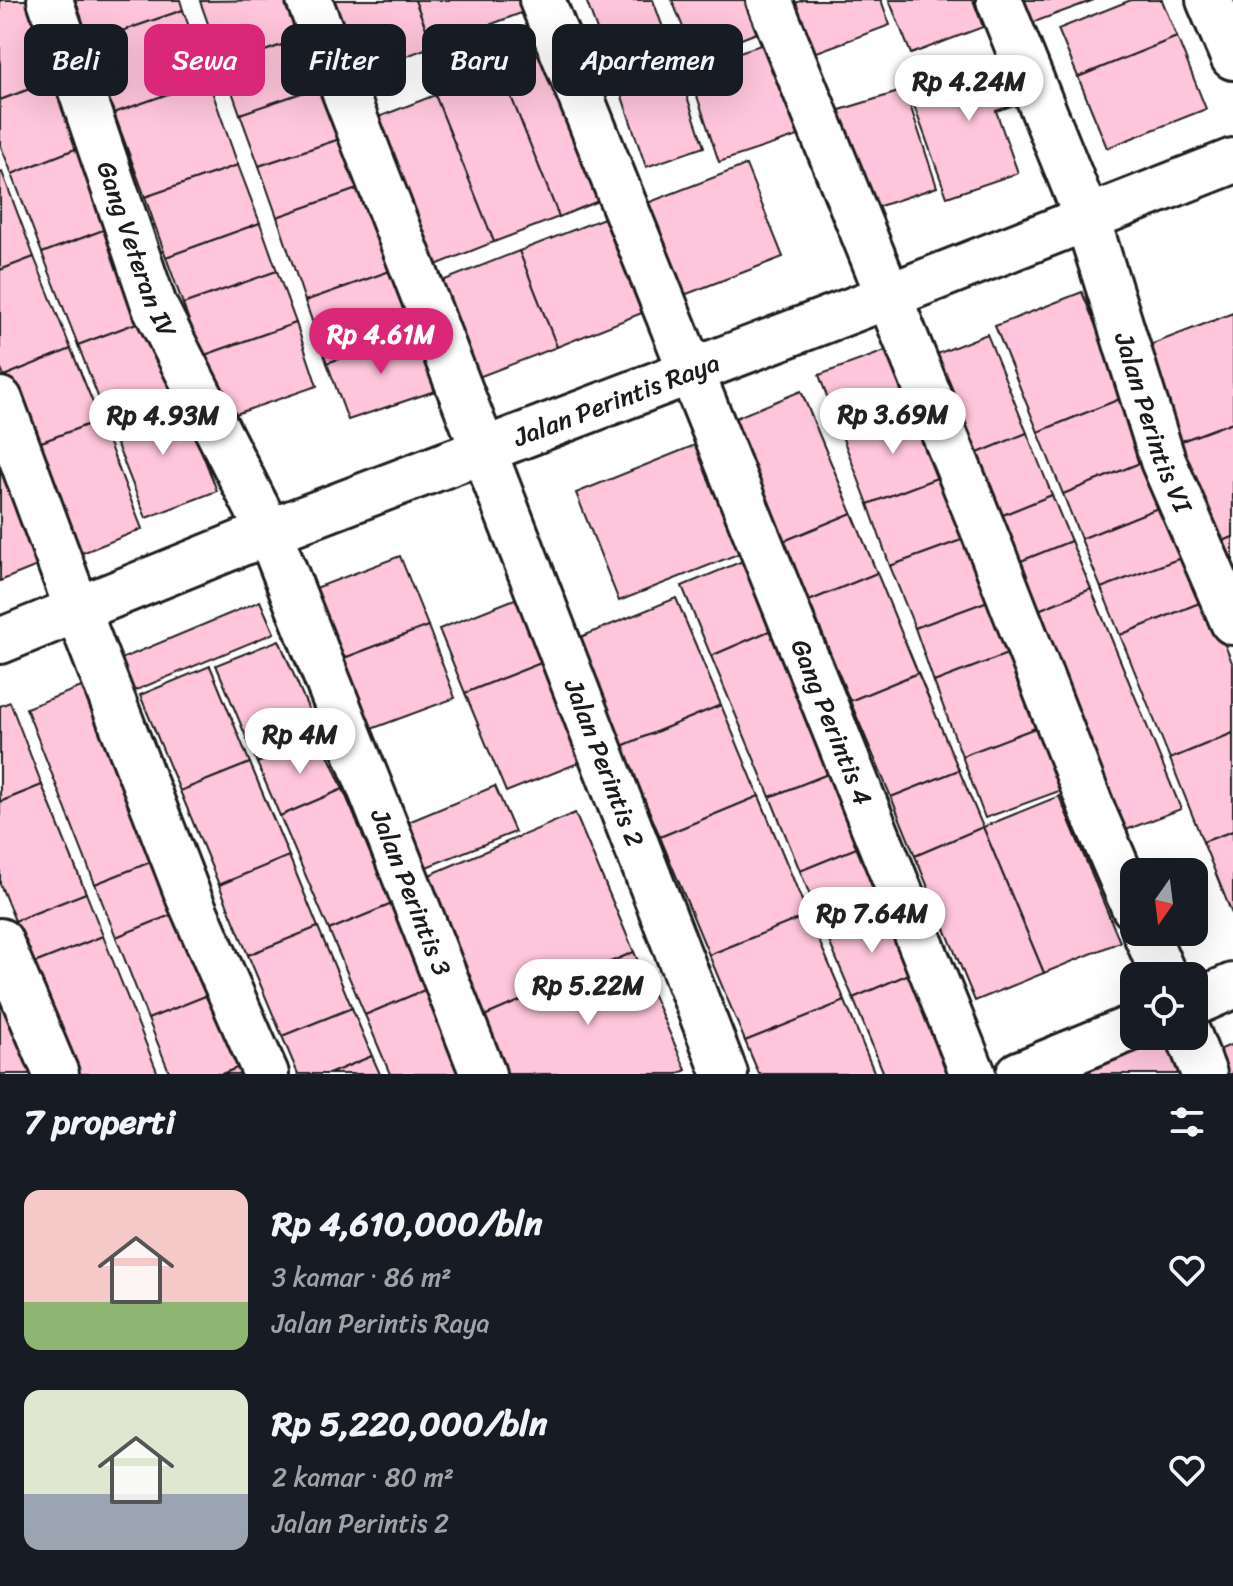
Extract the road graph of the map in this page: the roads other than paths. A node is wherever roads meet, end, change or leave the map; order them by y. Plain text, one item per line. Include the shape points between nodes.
1 (50, 0) edge
2 (309, 0) edge
3 (542, 0) edge
4 (769, 0) edge
5 (999, 0) edge
6 (1209, 0) edge
7 (1233, 57) edge
8 (1233, 161) edge
9 (1087, 218) junction
10 (889, 296) junction
11 (692, 370) junction
12 (0, 400) edge
13 (483, 450) junction
14 (269, 532) junction
15 (78, 611) junction
16 (1233, 622) edge
17 (0, 641) edge
18 (1120, 874) edge
19 (0, 941) edge
20 (1233, 986) edge
21 (1208, 997) edge
22 (1120, 1033) edge
23 (1195, 1050) edge
24 (56, 1074) edge
25 (266, 1074) edge
26 (483, 1074) edge
27 (725, 1074) edge
28 (973, 1074) edge
29 (1019, 1074) edge
30 (1204, 1074) edge

1 - 14 street, Gang Veteran IV via 154,305
2 - 13 street, Jalan Perintis 2
3 - 11 street, Gang Perintis 4
4 - 10 street
5 - 9 street, Jalan Perintis VI
6 - 7 street
8 - 9 street, Jalan Perintis Raya
9 - 10 street, Jalan Perintis Raya
9 - 16 street, Jalan Perintis VI via 1163,461
10 - 11 street, Jalan Perintis Raya
10 - 18 street
11 - 13 street, Jalan Perintis Raya
11 - 28 street, Gang Perintis 4
12 - 15 street
13 - 14 street, Jalan Perintis Raya
13 - 27 street, Jalan Perintis 2
14 - 15 street, Jalan Perintis Raya
14 - 26 street, Jalan Perintis 3
15 - 17 street, Jalan Perintis Raya
15 - 25 street via 189,898
19 - 24 street
20 - 21 street
22 - 29 street
23 - 30 street

